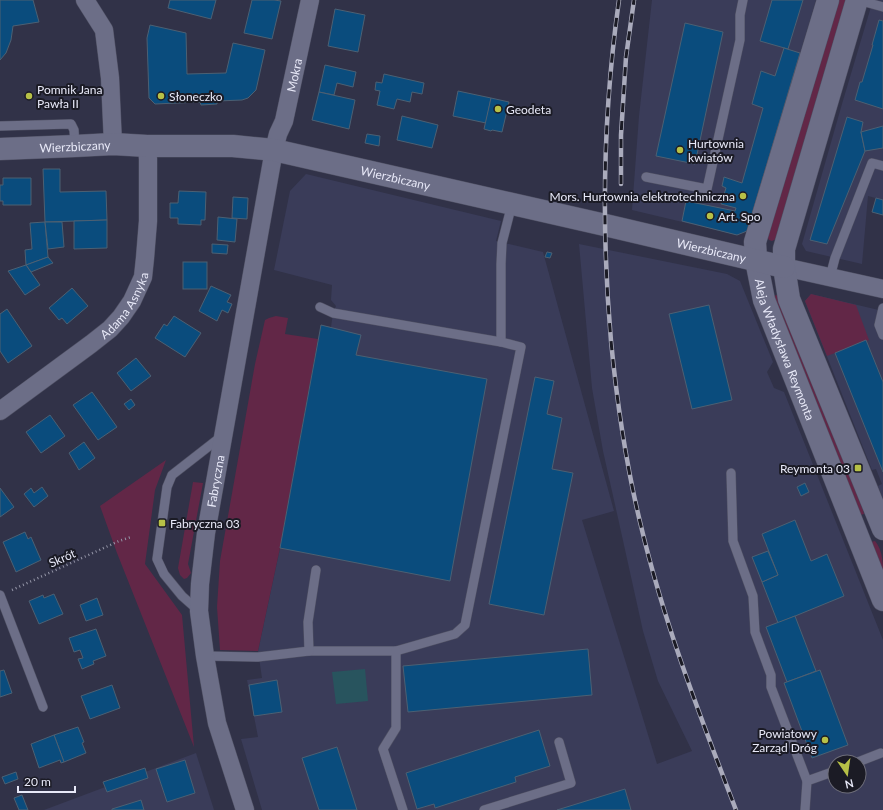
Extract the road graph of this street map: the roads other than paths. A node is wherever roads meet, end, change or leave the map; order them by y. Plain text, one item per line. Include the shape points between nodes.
1 (85, 0) edge
2 (310, 0) edge
3 (743, 0) edge
4 (828, 0) edge
5 (857, 0) edge
6 (883, 7) edge
7 (0, 126) edge
8 (112, 144) junction
9 (75, 146) junction
10 (147, 146) junction
11 (0, 149) edge
12 (274, 150) junction
13 (883, 166) edge
14 (646, 177) dead end
15 (512, 204) junction
16 (756, 260) junction
17 (784, 267) junction
18 (830, 277) junction
19 (883, 290) edge
20 (320, 307) dead end
21 (883, 308) edge
22 (883, 335) edge
23 (501, 342) junction
24 (0, 411) edge
25 (223, 435) junction
26 (731, 473) dead end
27 (872, 528) edge
28 (316, 570) dead end
29 (0, 595) edge
30 (883, 600) edge
31 (199, 610) junction
32 (309, 651) junction
33 (396, 651) junction
34 (205, 656) junction
35 (43, 707) dead end
36 (559, 742) dead end
37 (881, 753) dead end
38 (867, 758) edge
39 (827, 774) edge
40 (807, 781) junction
41 (245, 810) edge
42 (403, 810) edge
43 (484, 810) edge
44 (805, 810) edge

1 - 8 street via 104,30 110,78
2 - 12 street, Mokra via 284,120
3 - 14 lane via 740,40 707,189
4 - 16 street, Aleja Władysława Reymonta via 755,242
5 - 6 lane
5 - 17 street, Aleja Władysława Reymonta via 784,249
7 - 9 lane via 71,124
8 - 9 street, Wierzbiczany
8 - 10 street, Wierzbiczany
9 - 11 street, Wierzbiczany
10 - 12 street, Wierzbiczany via 233,146
10 - 24 street, Adama Asnyka via 148,221 145,258 143,277 132,301 110,329
12 - 15 street, Wierzbiczany
12 - 25 street, Fabryczna
13 - 18 lane via 872,163
15 - 16 street, Wierzbiczany
15 - 23 lane via 502,243
16 - 17 street, Wierzbiczany
16 - 27 street, Aleja Władysława Reymonta via 764,300
17 - 18 street
17 - 27 street, Aleja Władysława Reymonta via 789,299
18 - 19 street
20 - 23 lane via 333,313
21 - 22 lane via 879,325
23 - 33 lane via 521,347 466,625 455,634
25 - 31 street, Fabryczna via 206,533
25 - 31 lane via 172,476 167,487 157,559 164,574 182,596
26 - 40 lane via 733,541 752,596 755,632 771,675 771,687
27 - 30 street, Aleja Władysława Reymonta
28 - 32 lane via 308,622
29 - 35 lane
31 - 34 street, Fabryczna
32 - 33 lane
32 - 34 lane via 258,657
33 - 42 lane via 396,728 383,749
34 - 41 street, Fabryczna via 217,723
36 - 43 lane via 571,783
37 - 38 lane
39 - 40 lane
40 - 44 lane

